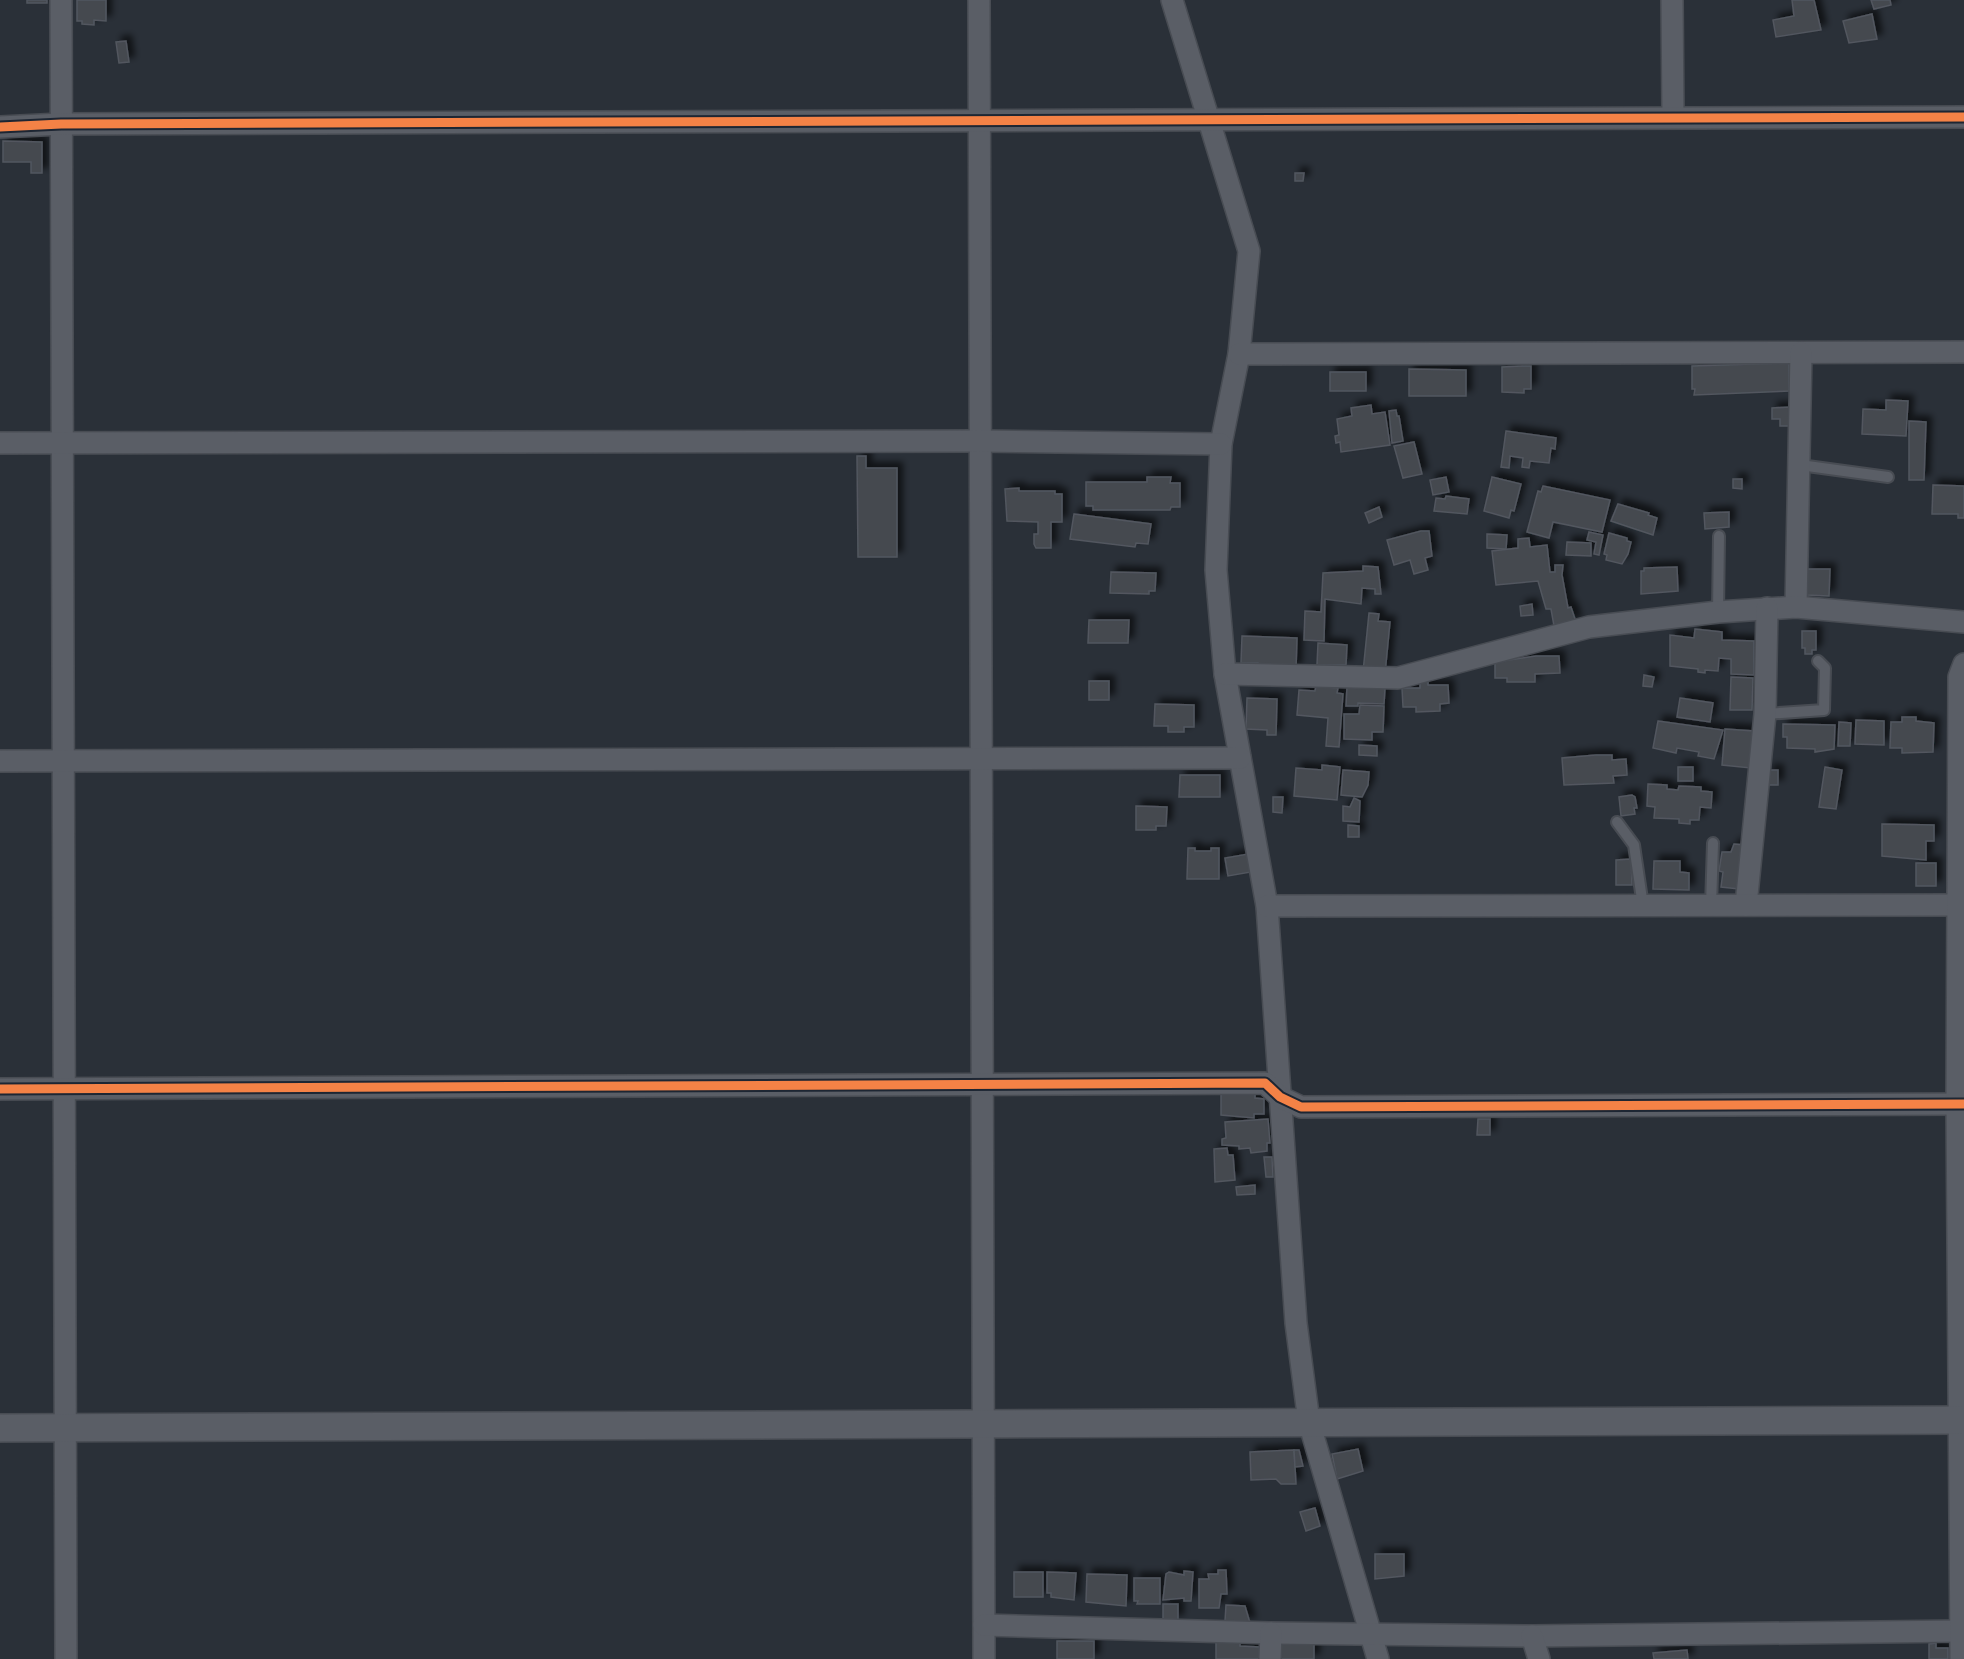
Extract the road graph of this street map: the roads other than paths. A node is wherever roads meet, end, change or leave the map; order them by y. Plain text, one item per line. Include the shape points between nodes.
1 (61, 0) edge
2 (979, 0) edge
3 (1172, 0) edge
4 (1672, 0) edge
5 (1672, 117) junction
6 (1964, 117) edge
7 (1209, 119) junction
8 (979, 120) junction
9 (61, 124) junction
10 (0, 127) edge
11 (1801, 352) junction
12 (1964, 352) edge
13 (1239, 354) junction
14 (980, 441) junction
15 (63, 442) junction
16 (0, 443) edge
17 (1221, 444) junction
18 (1800, 465) junction
19 (1888, 477) dead end
20 (1719, 536) dead end
21 (1796, 607) junction
22 (1767, 608) junction
23 (1718, 612) junction
24 (1964, 622) edge
25 (1818, 662) dead end
26 (1964, 664) edge
27 (1225, 674) junction
28 (1765, 714) junction
29 (982, 758) junction
30 (1240, 758) junction
31 (0, 760) edge
32 (62, 760) junction
33 (1961, 782) edge
34 (1617, 822) dead end
35 (1713, 843) dead end
36 (1746, 905) junction
37 (1958, 905) junction
38 (1267, 906) junction
39 (1643, 906) junction
40 (1711, 906) junction
41 (981, 1085) junction
42 (0, 1089) edge
43 (64, 1089) junction
44 (1280, 1096) junction
45 (1960, 1104) edge
46 (1962, 1420) edge
47 (984, 1422) junction
48 (1309, 1422) junction
49 (0, 1428) edge
50 (65, 1429) junction
51 (984, 1625) junction
52 (1961, 1631) junction
53 (1271, 1633) junction
54 (1370, 1633) junction
55 (1532, 1636) junction
56 (66, 1659) edge
57 (984, 1659) edge
58 (1270, 1659) edge
59 (1378, 1659) edge
60 (1539, 1659) edge
61 (1961, 1659) edge

1 - 9 street
2 - 8 street
3 - 7 street
4 - 5 street
5 - 6 street
5 - 7 street
7 - 8 street
7 - 13 street via 1250,251
8 - 9 street
8 - 14 street
9 - 10 street
9 - 15 street
11 - 12 street
11 - 13 street
11 - 18 street
13 - 17 street
14 - 15 street
14 - 17 street
14 - 29 street
15 - 16 street
15 - 32 street
17 - 27 street via 1216,570
18 - 19 lane
18 - 21 street
20 - 23 lane
21 - 22 street
21 - 24 street
22 - 23 street
22 - 28 street
23 - 27 street via 1589,627 1398,678
25 - 28 lane via 1825,668 1824,710
26 - 33 street via 1959,677
27 - 30 street
28 - 36 street
29 - 30 street
29 - 32 street
29 - 41 street
30 - 38 street
31 - 32 street
32 - 43 street
33 - 37 street
34 - 39 lane via 1634,845
35 - 40 lane
36 - 37 street
36 - 40 street
37 - 45 street
38 - 39 street
38 - 44 street
39 - 40 street
41 - 43 street
41 - 44 street via 1265,1083
41 - 47 street
42 - 43 street
43 - 50 street
44 - 45 street via 1301,1107
44 - 48 street via 1296,1323
45 - 46 street
46 - 48 street
46 - 52 street
47 - 48 street
47 - 50 street
47 - 51 street
48 - 54 street
49 - 50 street
50 - 56 street
51 - 53 street
51 - 57 street
52 - 55 street
52 - 61 street
53 - 54 street
53 - 58 street
54 - 55 street
54 - 59 street
55 - 60 street

